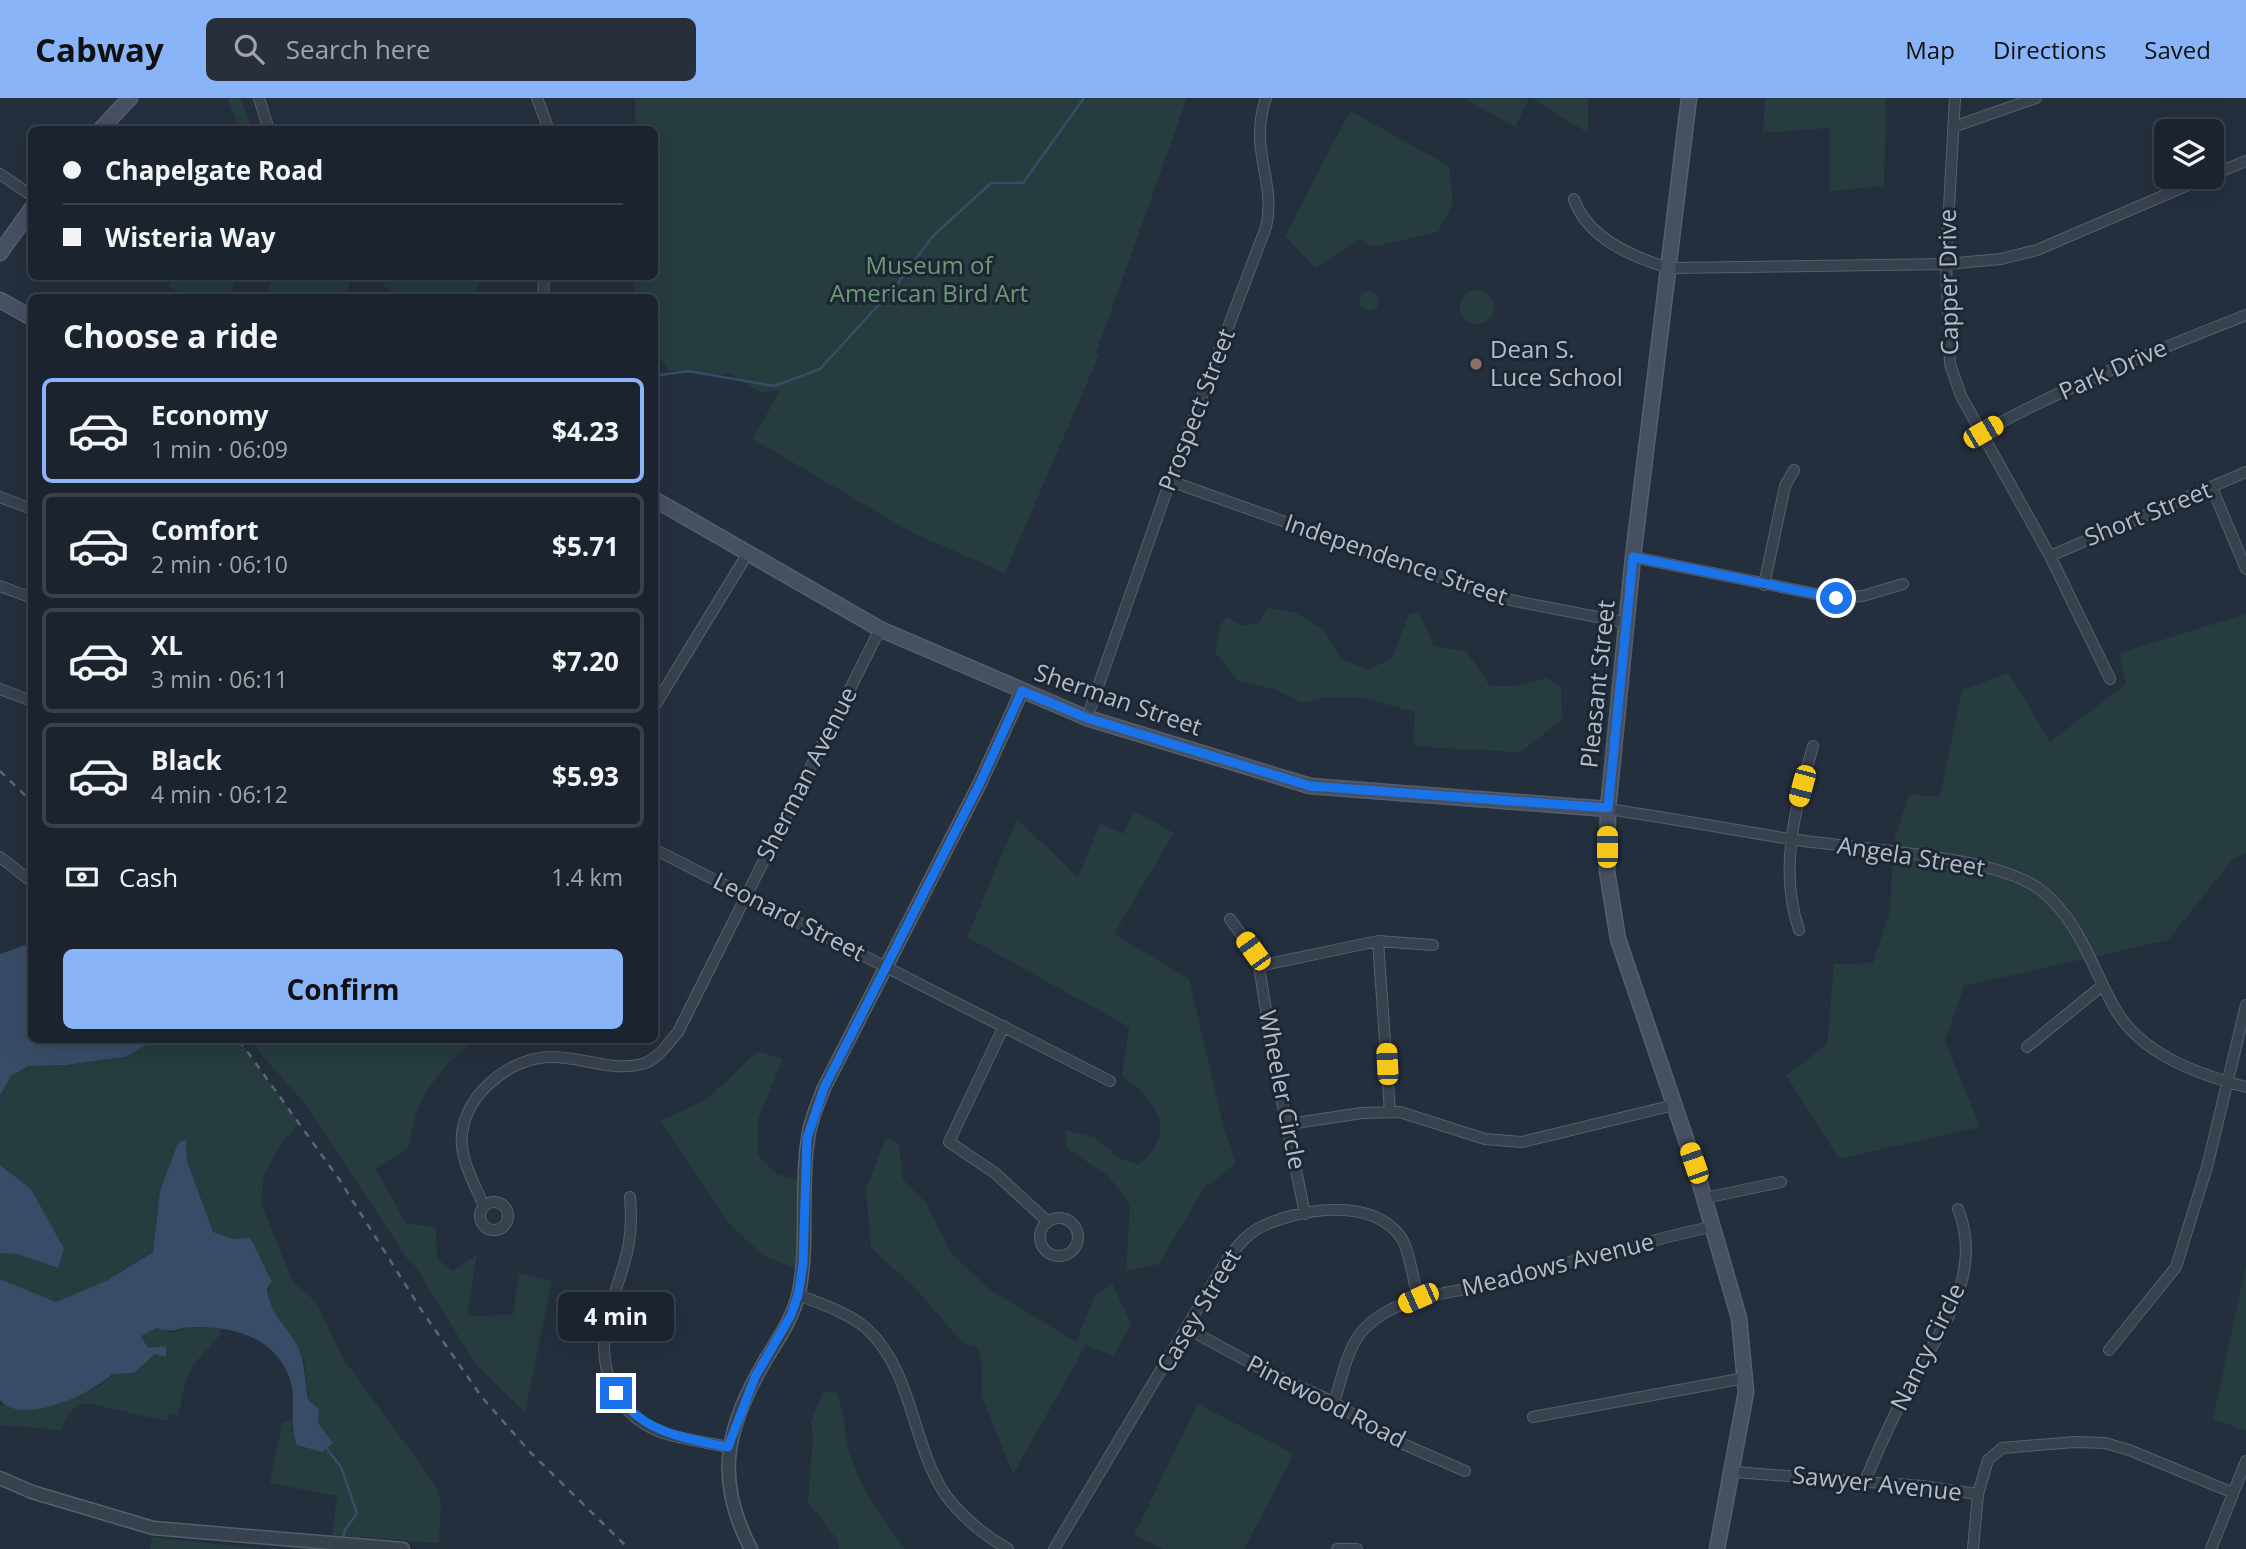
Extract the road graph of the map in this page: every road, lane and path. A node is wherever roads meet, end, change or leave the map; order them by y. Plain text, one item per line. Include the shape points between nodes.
1 (130, 98) edge
2 (259, 98) edge
3 (537, 98) edge
4 (1266, 98) edge
5 (1689, 98) edge
6 (1955, 98) edge
7 (2036, 98) edge
8 (104, 126) edge
9 (268, 126) edge
10 (548, 126) edge
11 (1954, 127) junction
12 (2246, 161) edge
13 (2224, 170) edge
14 (0, 174) edge
15 (2180, 189) edge
16 (28, 193) edge
17 (1574, 199) dead end
18 (28, 214) edge
19 (0, 253) edge
20 (1946, 264) junction
21 (1669, 268) junction
22 (0, 300) edge
23 (2246, 314) edge
24 (28, 316) edge
25 (1983, 432) junction
26 (1794, 470) dead end
27 (2246, 472) edge
28 (1170, 481) junction
29 (2212, 488) junction
30 (0, 497) edge
31 (658, 501) edge
32 (28, 508) edge
33 (748, 553) junction
34 (2049, 556) junction
35 (1633, 557) junction
36 (2246, 569) edge
37 (1903, 584) dead end
38 (1764, 585) junction
39 (2, 587) edge
40 (28, 597) edge
41 (0, 600) edge
42 (1628, 623) junction
43 (880, 629) junction
44 (2110, 679) dead end
45 (0, 689) edge
46 (1022, 691) junction
47 (28, 700) edge
48 (658, 700) edge
49 (1087, 718) junction
50 (1814, 746) dead end
51 (1608, 808) junction
52 (1791, 839) junction
53 (658, 851) edge
54 (0, 857) edge
55 (28, 879) edge
56 (746, 894) junction
57 (1230, 919) dead end
58 (1799, 930) dead end
59 (1378, 942) junction
60 (1433, 945) dead end
61 (1259, 966) junction
62 (888, 967) junction
63 (2103, 985) junction
64 (2246, 1005) edge
65 (1004, 1026) junction
66 (2027, 1047) dead end
67 (1110, 1081) dead end
68 (2228, 1082) junction
69 (2246, 1087) edge
70 (1674, 1105) junction
71 (1390, 1112) junction
72 (1289, 1124) junction
73 (1781, 1182) dead end
74 (629, 1197) dead end
75 (1705, 1198) junction
76 (485, 1206) dead end
77 (1958, 1209) dead end
78 (1305, 1214) junction
79 (1048, 1222) dead end
80 (1714, 1226) junction
81 (798, 1295) junction
82 (1418, 1298) junction
83 (1188, 1329) junction
84 (2109, 1350) dead end
85 (1745, 1378) junction
86 (1334, 1402) junction
87 (1533, 1417) dead end
88 (728, 1447) junction
89 (2246, 1461) edge
90 (1465, 1471) dead end
91 (1734, 1472) junction
92 (0, 1478) edge
93 (1866, 1481) junction
94 (2231, 1492) junction
95 (1978, 1494) junction
96 (403, 1549) edge
97 (751, 1549) edge
98 (1008, 1549) edge
99 (1054, 1549) edge
100 (1337, 1549) edge
101 (1357, 1549) edge
102 (1717, 1549) edge
103 (1973, 1549) edge
104 (2211, 1549) edge

1 - 8 main road
2 - 9 street
3 - 10 street
4 - 28 street, Prospect Street via 1258,144 1269,201 1266,227
5 - 21 main road, Pleasant Street
6 - 11 street, Capper Drive
7 - 11 street
11 - 20 street, Capper Drive
12 - 13 street
14 - 16 street
15 - 20 street via 2037,250
17 - 21 street via 1592,229 1632,255
18 - 19 main road
20 - 21 street
20 - 25 street, Capper Drive via 1950,365 1961,396
21 - 35 main road, Pleasant Street
22 - 24 main road
23 - 25 street, Park Drive
25 - 34 street, Capper Drive
26 - 38 street via 1784,486
27 - 29 street, Short Street
28 - 42 street, Independence Street via 1479,591
28 - 49 street, Prospect Street
29 - 34 street, Short Street
29 - 36 street
30 - 32 street
31 - 33 main road, Sherman Street
33 - 43 main road, Sherman Street
33 - 48 street
34 - 44 street, Capper Drive
35 - 38 street
35 - 42 main road, Pleasant Street
37 - 38 street via 1863,596 1836,598
39 - 40 street
39 - 41 street
42 - 51 main road, Pleasant Street
43 - 46 main road, Sherman Street
43 - 56 street, Sherman Avenue
45 - 47 street
46 - 49 main road, Sherman Street
46 - 62 street
49 - 51 main road, Sherman Street via 1310,786
50 - 52 street
51 - 52 street, Angela Street
51 - 70 main road, Pleasant Street via 1607,871 1618,939
52 - 58 street via 1789,893
52 - 63 street, Angela Street via 1959,861 2013,876 2042,891 2062,914 2080,936
53 - 56 street, Leonard Street
54 - 55 street
56 - 62 street, Leonard Street
56 - 76 street, Sherman Avenue via 678,1032 646,1063 624,1067 551,1057 517,1063 483,1091 462,1132 465,1164
57 - 61 street, Wheeler Circle
59 - 60 street
59 - 61 street
59 - 71 street
61 - 72 street, Wheeler Circle
62 - 65 street, Leonard Street
62 - 81 street via 824,1088 810,1128
63 - 66 street
63 - 68 street, Angela Street via 2115,1010 2148,1045 2175,1063
64 - 68 street
65 - 67 street, Leonard Street
65 - 79 street via 949,1142 995,1173
68 - 69 street, Angela Street
68 - 84 street via 2176,1267
70 - 71 street via 1522,1142 1485,1139
70 - 75 main road, Pleasant Street
71 - 72 street
72 - 78 street, Wheeler Circle
73 - 75 street
74 - 88 street via 631,1244 603,1336 607,1374 627,1409 645,1423 668,1435
75 - 80 main road, Pleasant Street
77 - 93 street, Nancy Circle via 1968,1247 1956,1298 1882,1439
78 - 82 street, Casey Street via 1363,1211 1385,1223 1402,1238
78 - 83 street, Casey Street via 1260,1228 1243,1240
80 - 82 street, Meadows Avenue via 1488,1285
80 - 85 main road, Pleasant Street via 1739,1318
81 - 88 street via 755,1377
81 - 98 street via 846,1315 880,1345 898,1375 946,1496 981,1533
82 - 86 street, Meadows Avenue via 1379,1316 1362,1331
83 - 86 street, Pinewood Road
83 - 99 street, Casey Street
85 - 87 street
85 - 91 main road, Pleasant Street
86 - 90 street, Pinewood Road via 1387,1437
88 - 97 street via 734,1508
89 - 94 street
91 - 93 street, Sawyer Avenue
91 - 102 main road, Pleasant Street
92 - 96 street via 153,1528
93 - 95 street, Sawyer Avenue
94 - 95 street, Sawyer Avenue via 2129,1450 2075,1441 2002,1448 1988,1460
94 - 104 street
95 - 103 street
100 - 101 street

